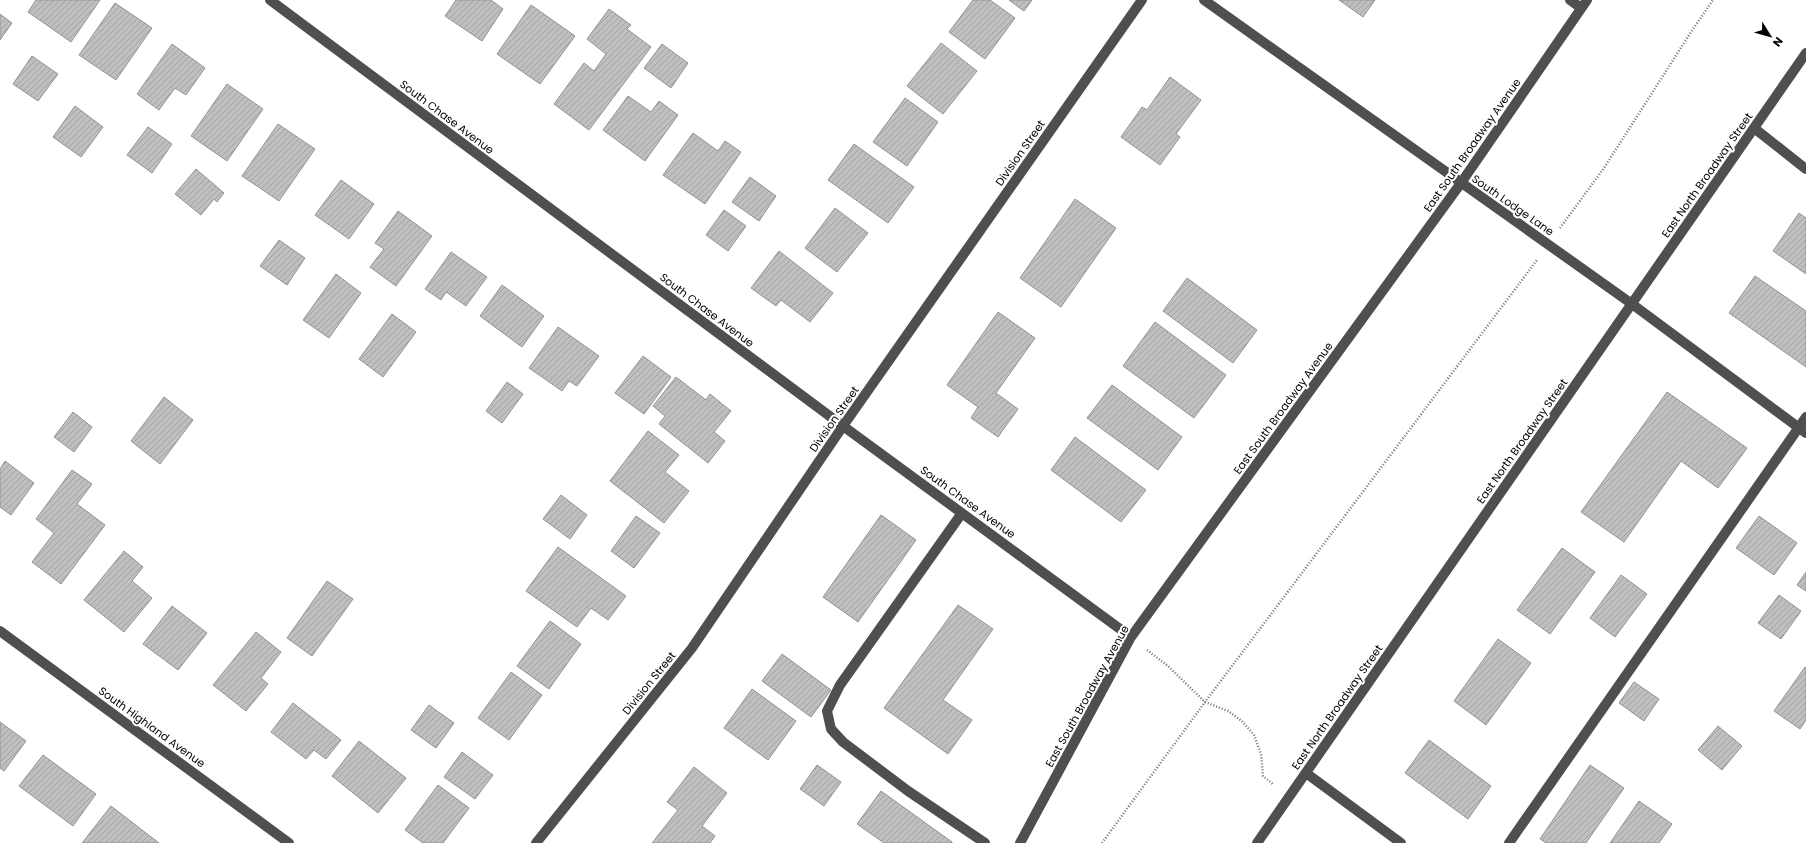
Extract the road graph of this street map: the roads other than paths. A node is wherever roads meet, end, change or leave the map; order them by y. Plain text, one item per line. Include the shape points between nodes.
1 (270, 0) edge
2 (1142, 0) edge
3 (1204, 0) edge
4 (1570, 0) edge
5 (1584, 4) edge
6 (1806, 53) edge
7 (1754, 128) junction
8 (1806, 169) edge
9 (1461, 183) junction
10 (1632, 304) junction
11 (1806, 417) edge
12 (843, 426) junction
13 (1802, 431) edge
14 (962, 513) junction
15 (0, 631) edge
16 (1131, 637) junction
17 (1306, 773) junction
18 (289, 843) edge
19 (536, 843) edge
20 (985, 843) edge
21 (1020, 843) edge
22 (1257, 843) edge
23 (1401, 843) edge
24 (1509, 843) edge

1 - 12 street, South Chase Avenue
2 - 12 street, Division Street
3 - 9 street, South Lodge Lane
4 - 5 street
5 - 9 street, East South Broadway Avenue
6 - 7 street, East North Broadway Street
7 - 8 street
7 - 10 street, East North Broadway Street
9 - 10 street, South Lodge Lane
9 - 16 street, East South Broadway Avenue
10 - 13 street, South Lodge Lane
10 - 17 street, East North Broadway Street
11 - 13 street
12 - 14 street, South Chase Avenue
12 - 19 street, Division Street via 692,648
13 - 24 street
14 - 16 street, South Chase Avenue
14 - 20 street via 840,685 827,711 831,729 843,742 908,791
15 - 18 street, South Highland Avenue
16 - 21 street, East South Broadway Avenue
17 - 22 street, East North Broadway Street
17 - 23 street

